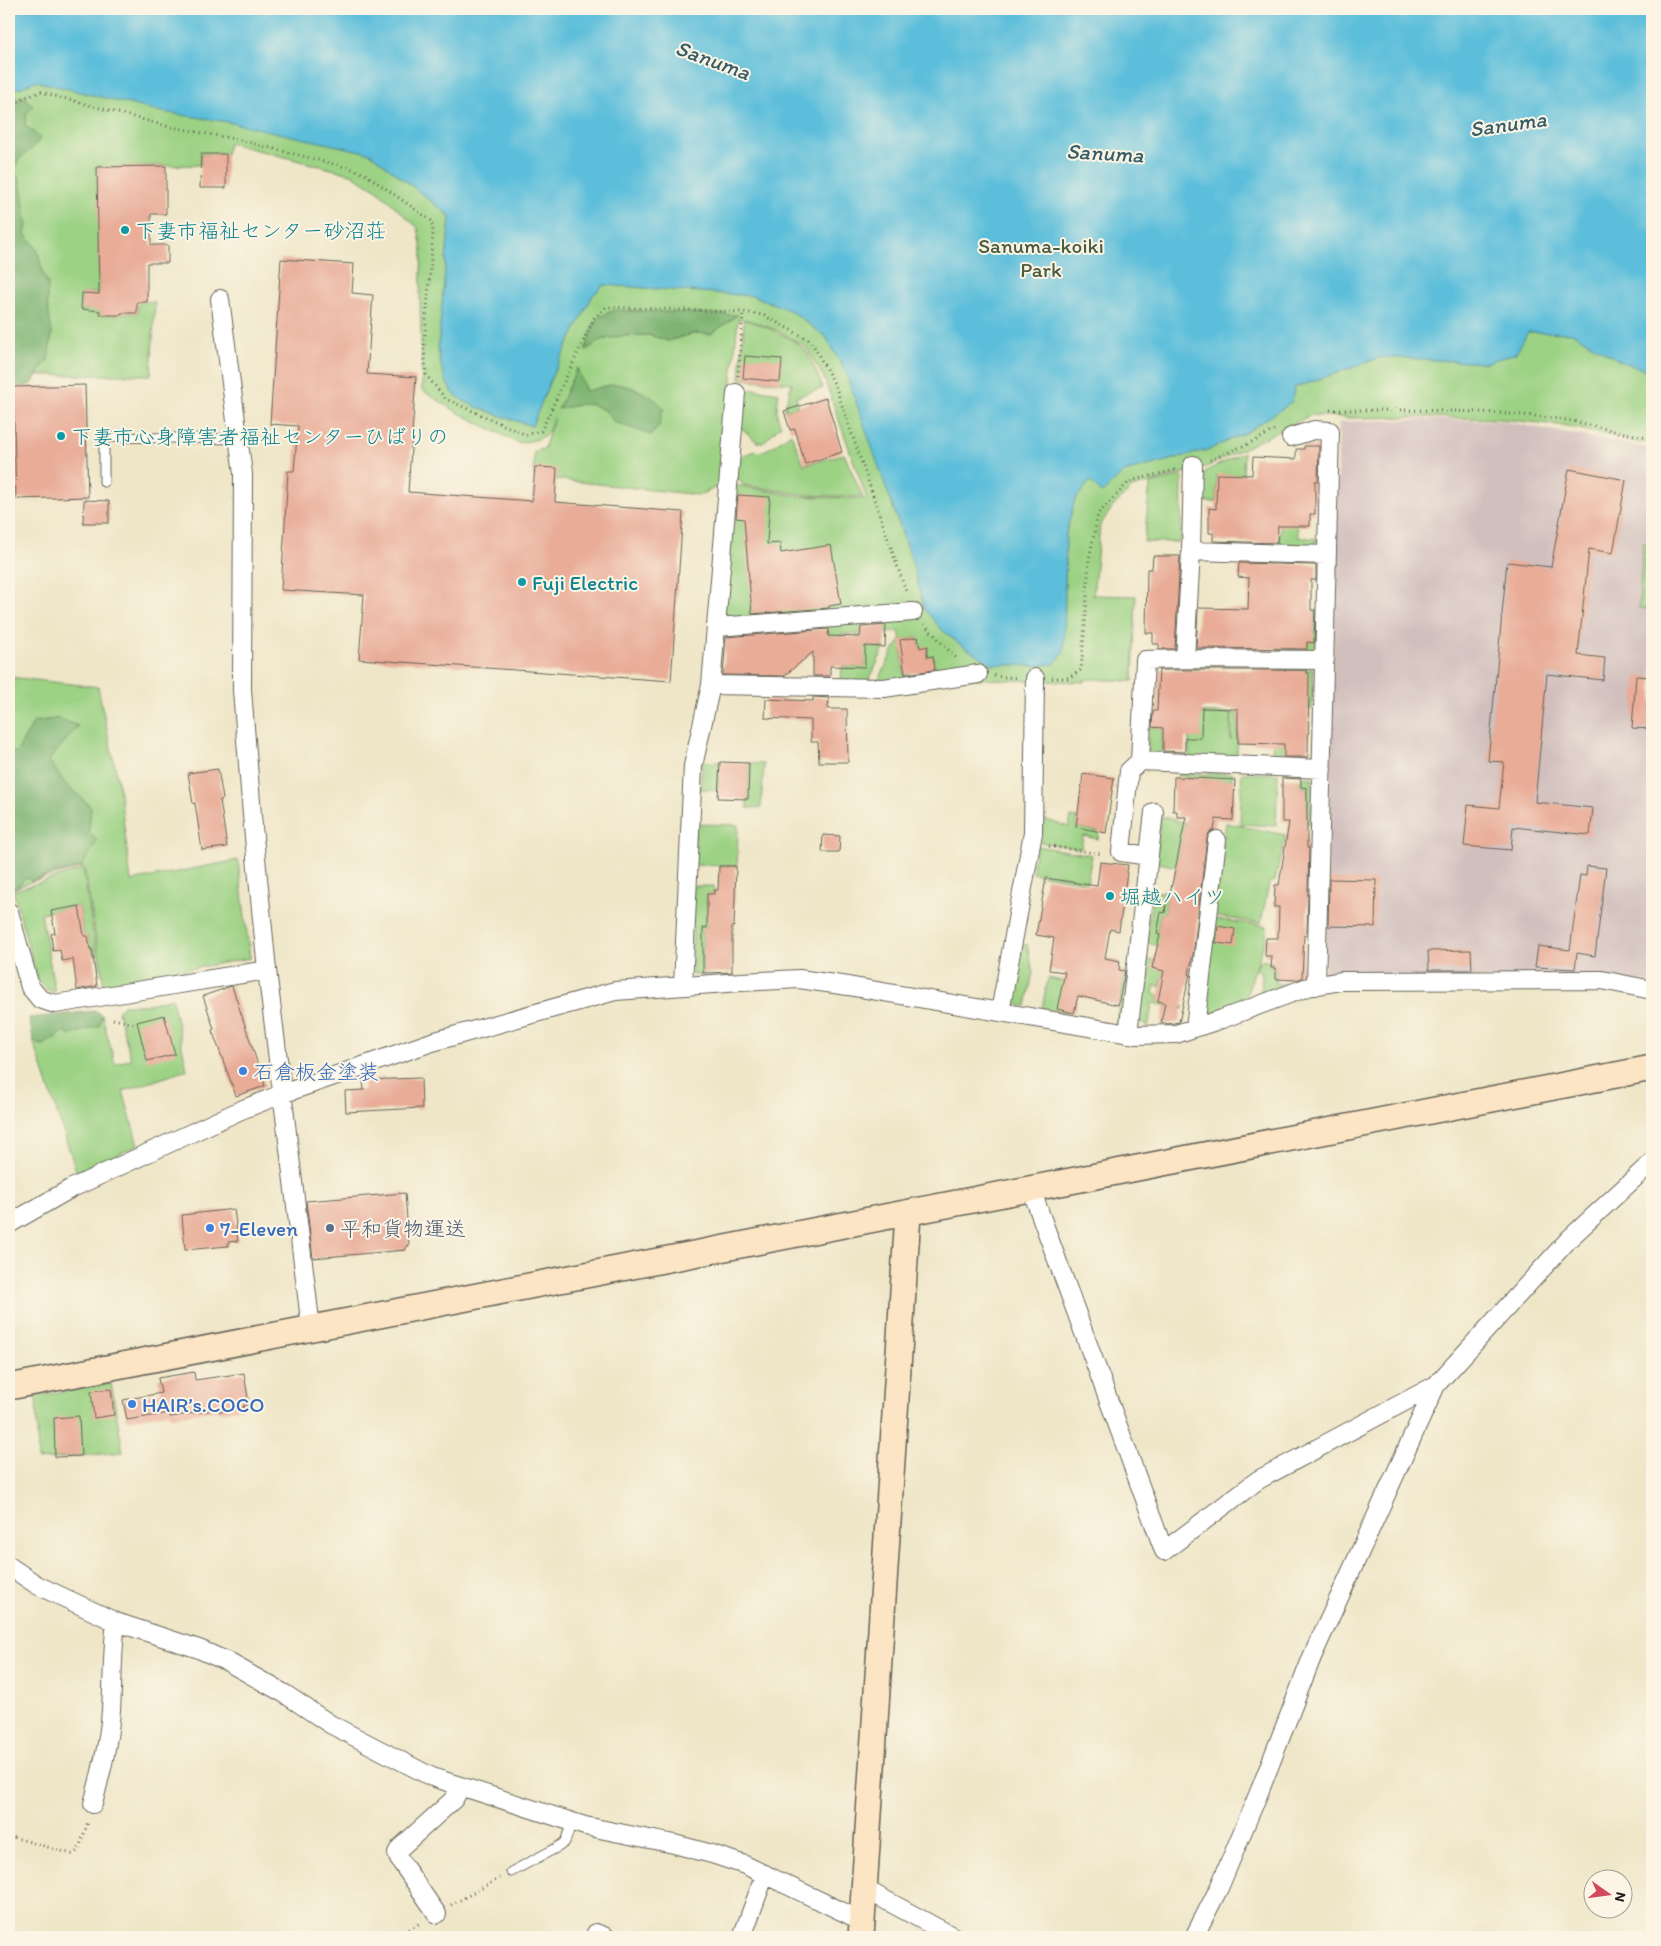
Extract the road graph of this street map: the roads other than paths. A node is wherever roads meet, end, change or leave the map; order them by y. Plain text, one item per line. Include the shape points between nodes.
1 (220, 299) dead end
2 (736, 393) road end
3 (1282, 434) road end
4 (238, 439) junction
5 (1193, 465) road end
6 (104, 482) dead end
7 (1191, 551) junction
8 (1327, 555) junction
9 (913, 612) road end
10 (717, 627) junction
11 (1185, 659) junction
12 (1325, 660) junction
13 (978, 674) road end
14 (1035, 678) road end
15 (712, 685) junction
16 (1140, 762) junction
17 (1322, 770) junction
18 (1154, 812) dead end
19 (1217, 840) dead end
20 (1149, 856) junction
21 (9, 912) edge
22 (267, 970) junction
23 (683, 986) junction
24 (1316, 986) junction
25 (1652, 990) edge
26 (1000, 1012) junction
27 (1195, 1028) junction
28 (1128, 1034) junction
29 (1652, 1068) edge
30 (282, 1094) junction
31 (1652, 1162) edge
32 (1031, 1189) junction
33 (908, 1214) junction
34 (9, 1224) edge
35 (311, 1328) junction
36 (1436, 1385) junction
37 (9, 1388) edge
38 (9, 1566) edge
39 (116, 1622) junction
40 (461, 1787) junction
41 (92, 1804) road end
42 (572, 1822) junction
43 (511, 1872) dead end
44 (765, 1874) junction
45 (863, 1888) junction
46 (437, 1914) dead end
47 (861, 1929) edge
48 (742, 1937) edge
49 (954, 1937) edge
50 (1194, 1937) edge

1 - 4 street
2 - 10 street
3 - 8 street via 1314,430 1328,420
4 - 6 lane via 104,437
4 - 22 street via 243,474 242,690
5 - 7 street
7 - 8 street
7 - 11 street
8 - 12 street
9 - 10 street
10 - 15 street
11 - 12 street
11 - 16 street via 1145,660
12 - 17 street
13 - 15 street via 884,688
14 - 26 street via 1033,833
15 - 23 street via 693,766
16 - 17 street
16 - 20 street via 1128,771 1121,852
17 - 24 street
18 - 20 street
19 - 27 street
20 - 28 street
21 - 22 street via 30,987 40,999 55,1004
22 - 30 street
23 - 26 street via 799,979
23 - 30 street via 616,991 432,1042
24 - 25 street via 1341,981 1602,980
24 - 27 street
26 - 28 street
27 - 28 street via 1176,1034
29 - 32 street
30 - 34 street via 70,1189
30 - 35 street
31 - 36 street via 1570,1238
32 - 33 street
32 - 36 street via 1164,1551 1258,1480
33 - 35 street
33 - 45 street
35 - 37 street
36 - 50 street via 1316,1648 1219,1888
38 - 39 street via 37,1585
39 - 40 street via 200,1649 228,1662 330,1724 432,1778
39 - 41 street via 106,1751
40 - 42 street
40 - 46 street via 454,1798 397,1853
42 - 43 lane via 564,1842 558,1847
42 - 44 street via 674,1844
44 - 47 street
44 - 48 street
45 - 47 street
45 - 49 street

